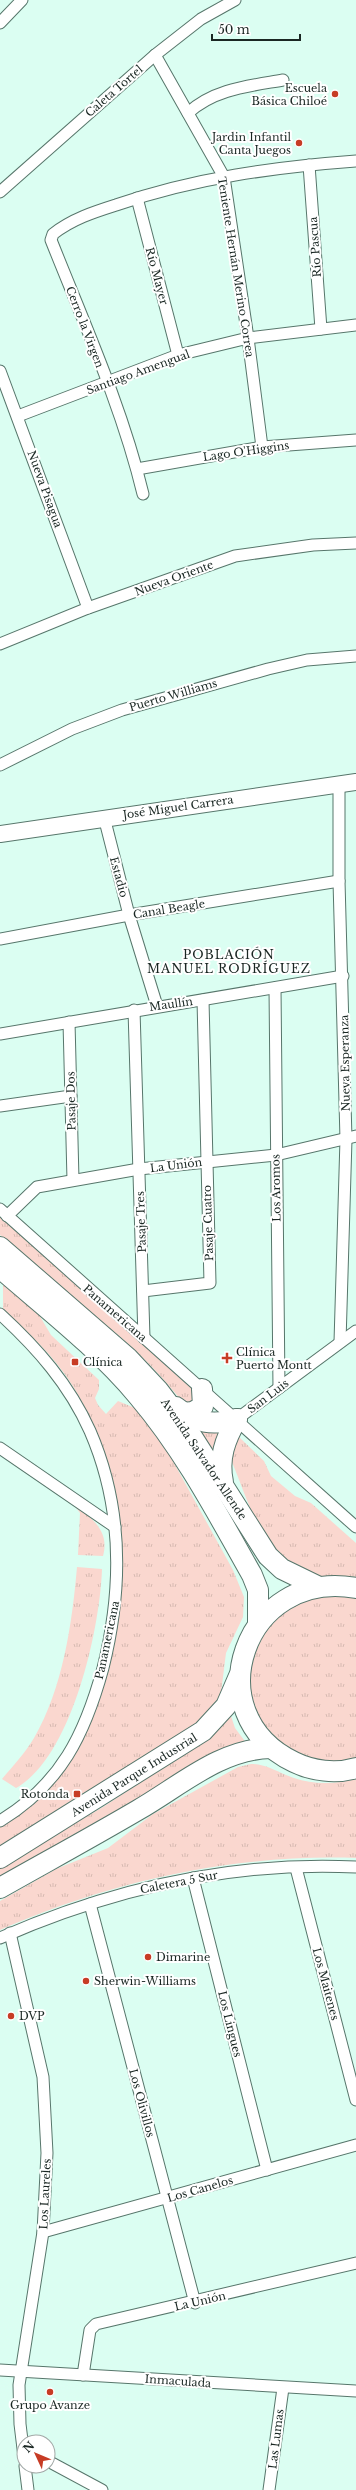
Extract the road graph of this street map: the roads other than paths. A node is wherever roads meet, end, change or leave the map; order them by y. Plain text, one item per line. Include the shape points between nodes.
1 (22, 0) edge
2 (235, 0) edge
3 (0, 23) edge
4 (155, 55) junction
5 (283, 80) dead end
6 (188, 113) junction
7 (356, 162) edge
8 (309, 165) junction
9 (224, 177) junction
10 (0, 192) edge
11 (137, 198) junction
12 (356, 325) edge
13 (320, 329) junction
14 (248, 338) junction
15 (178, 355) junction
16 (0, 371) edge
17 (107, 383) junction
18 (18, 416) junction
19 (356, 440) edge
20 (262, 447) junction
21 (137, 469) junction
22 (143, 494) dead end
23 (356, 543) edge
24 (88, 608) junction
25 (0, 644) edge
26 (356, 656) edge
27 (0, 765) edge
28 (356, 782) edge
29 (338, 784) junction
30 (104, 817) junction
31 (0, 834) edge
32 (339, 881) junction
33 (129, 915) junction
34 (0, 939) edge
35 (343, 976) junction
36 (275, 988) junction
37 (203, 1000) junction
38 (157, 1006) junction
39 (134, 1010) junction
40 (69, 1022) junction
41 (0, 1034) edge
42 (71, 1096) junction
43 (0, 1106) edge
44 (351, 1138) edge
45 (276, 1155) junction
46 (206, 1161) junction
47 (139, 1169) junction
48 (73, 1180) junction
49 (4, 1213) edge
50 (0, 1247) edge
51 (0, 1268) edge
52 (143, 1291) junction
53 (0, 1314) edge
54 (356, 1331) edge
55 (144, 1338) junction
56 (340, 1342) junction
57 (279, 1388) junction
58 (202, 1389) junction
59 (158, 1390) junction
60 (183, 1413) junction
61 (237, 1419) junction
62 (0, 1448) edge
63 (223, 1484) junction
64 (115, 1526) junction
65 (356, 1527) edge
66 (319, 1587) junction
67 (356, 1588) edge
68 (258, 1624) junction
69 (241, 1668) junction
70 (271, 1748) junction
71 (356, 1768) edge
72 (0, 1821) edge
73 (0, 1858) edge
74 (356, 1867) edge
75 (296, 1868) junction
76 (193, 1878) junction
77 (0, 1888) edge
78 (90, 1904) junction
79 (5, 1936) edge
80 (356, 2100) edge
81 (356, 2145) edge
82 (268, 2170) junction
83 (167, 2198) junction
84 (43, 2232) junction
85 (356, 2263) edge
86 (194, 2303) junction
87 (0, 2370) edge
88 (22, 2371) junction
89 (83, 2375) junction
90 (283, 2388) junction
91 (356, 2392) edge
92 (21, 2434) edge
93 (56, 2466) edge
94 (26, 2474) edge
95 (28, 2490) edge
96 (102, 2490) edge
97 (270, 2490) edge

1 - 3 street
2 - 4 street, Caleta Tortel via 201,19
4 - 6 street, Teniente Hernán Merino Correa
4 - 10 street, Caleta Tortel
5 - 6 street via 237,88 211,97
6 - 9 street, Teniente Hernán Merino Correa
7 - 8 street
8 - 9 street
8 - 13 street, Río Pascua
9 - 11 street via 180,185
9 - 14 street, Teniente Hernán Merino Correa
11 - 15 street, Río Mayer
11 - 17 street, Cerro la Virgen via 81,217 51,236
12 - 13 street, Santiago Amengual
13 - 14 street, Santiago Amengual
14 - 15 street, Santiago Amengual
14 - 20 street, Teniente Hernán Merino Correa
15 - 17 street, Santiago Amengual
16 - 18 street, Nueva Pisagua
17 - 18 street, Santiago Amengual
17 - 21 street, Cerro la Virgen
18 - 24 street, Nueva Pisagua
19 - 20 street, Lago O'Higgins
20 - 21 street, Lago O'Higgins
21 - 22 street, Cerro la Virgen
23 - 24 street, Nueva Oriente via 313,545 235,556
24 - 25 street, Nueva Oriente
26 - 27 street, Puerto Williams via 307,660 268,669 122,710 72,729
28 - 29 street, José Miguel Carrera
29 - 30 street, José Miguel Carrera
29 - 32 street, Nueva Esperanza
30 - 31 street, José Miguel Carrera
30 - 33 street, Estadio
32 - 33 street, Canal Beagle
32 - 35 street, Nueva Esperanza
33 - 34 street, Canal Beagle
33 - 38 street, Estadio
35 - 36 street, Maullín
35 - 44 street, Nueva Esperanza
36 - 37 street, Maullín
36 - 45 street, Los Aromos
37 - 38 street, Maullín
37 - 46 street, Pasaje Cuatro
38 - 39 street, Maullín
39 - 40 street, Maullín
39 - 47 street, Pasaje Tres
40 - 41 street, Maullín
40 - 42 street, Pasaje Dos
42 - 43 street
42 - 48 street, Pasaje Dos
44 - 45 street, La Unión
44 - 56 street, Nueva Esperanza
45 - 46 street, La Unión
45 - 57 street, Los Aromos
46 - 47 street, La Unión
46 - 52 street, Pasaje Cuatro via 210,1283
47 - 48 street, La Unión
47 - 52 street, Pasaje Tres
48 - 49 street, La Unión via 37,1187
49 - 55 street, Panamericana
50 - 59 highway, Avenida Salvador Allende via 128,1358
51 - 68 highway, Avenida Salvador Allende via 118,1375 164,1429 197,1479 254,1579 258,1590
52 - 55 street, Pasaje Tres
53 - 64 street, Panamericana via 47,1361 80,1410 102,1463 111,1496
54 - 56 street, San Luis
55 - 58 street, Panamericana
56 - 57 street, San Luis
57 - 61 street, San Luis
58 - 60 highway via 203,1406 193,1412
58 - 61 street, Panamericana
59 - 60 highway
59 - 63 highway, Avenida Salvador Allende via 184,1424
60 - 61 highway via 206,1423
61 - 63 highway via 222,1451
61 - 65 street, Panamericana
62 - 64 street
63 - 66 highway, Avenida Salvador Allende via 261,1546 276,1564 290,1574
64 - 72 street, Panamericana via 118,1563 115,1611 102,1670 85,1725 74,1748 47,1783 26,1803
66 - 67 highway
66 - 68 highway via 301,1591 285,1599 270,1610
68 - 69 highway via 250,1637
69 - 70 highway via 242,1698 246,1712
69 - 73 highway, Avenida Parque Industrial via 226,1706 203,1732
70 - 71 highway via 285,1758 317,1770
70 - 77 highway via 244,1750 219,1760 139,1810
74 - 75 street, Caletera 5 Sur
75 - 76 street, Caletera 5 Sur via 244,1870
75 - 80 street, Los Maitenes
76 - 78 street, Caletera 5 Sur via 127,1892
76 - 82 street, Los Lingues
78 - 79 street, Caletera 5 Sur
78 - 83 street, Los Olivillos
79 - 84 street, Los Laureles via 43,2077 46,2153
81 - 82 street, Los Canelos
82 - 83 street, Los Canelos
83 - 84 street, Los Canelos
83 - 86 street, Los Olivillos
84 - 88 street, Los Laureles
85 - 86 street, La Unión
86 - 89 street, La Unión via 92,2326
87 - 88 street, Inmaculada
88 - 89 street, Inmaculada
88 - 92 street, Los Laureles via 19,2386
89 - 90 street, Inmaculada
90 - 91 street, Inmaculada
90 - 97 street, Las Lumas
93 - 96 street
94 - 95 street

